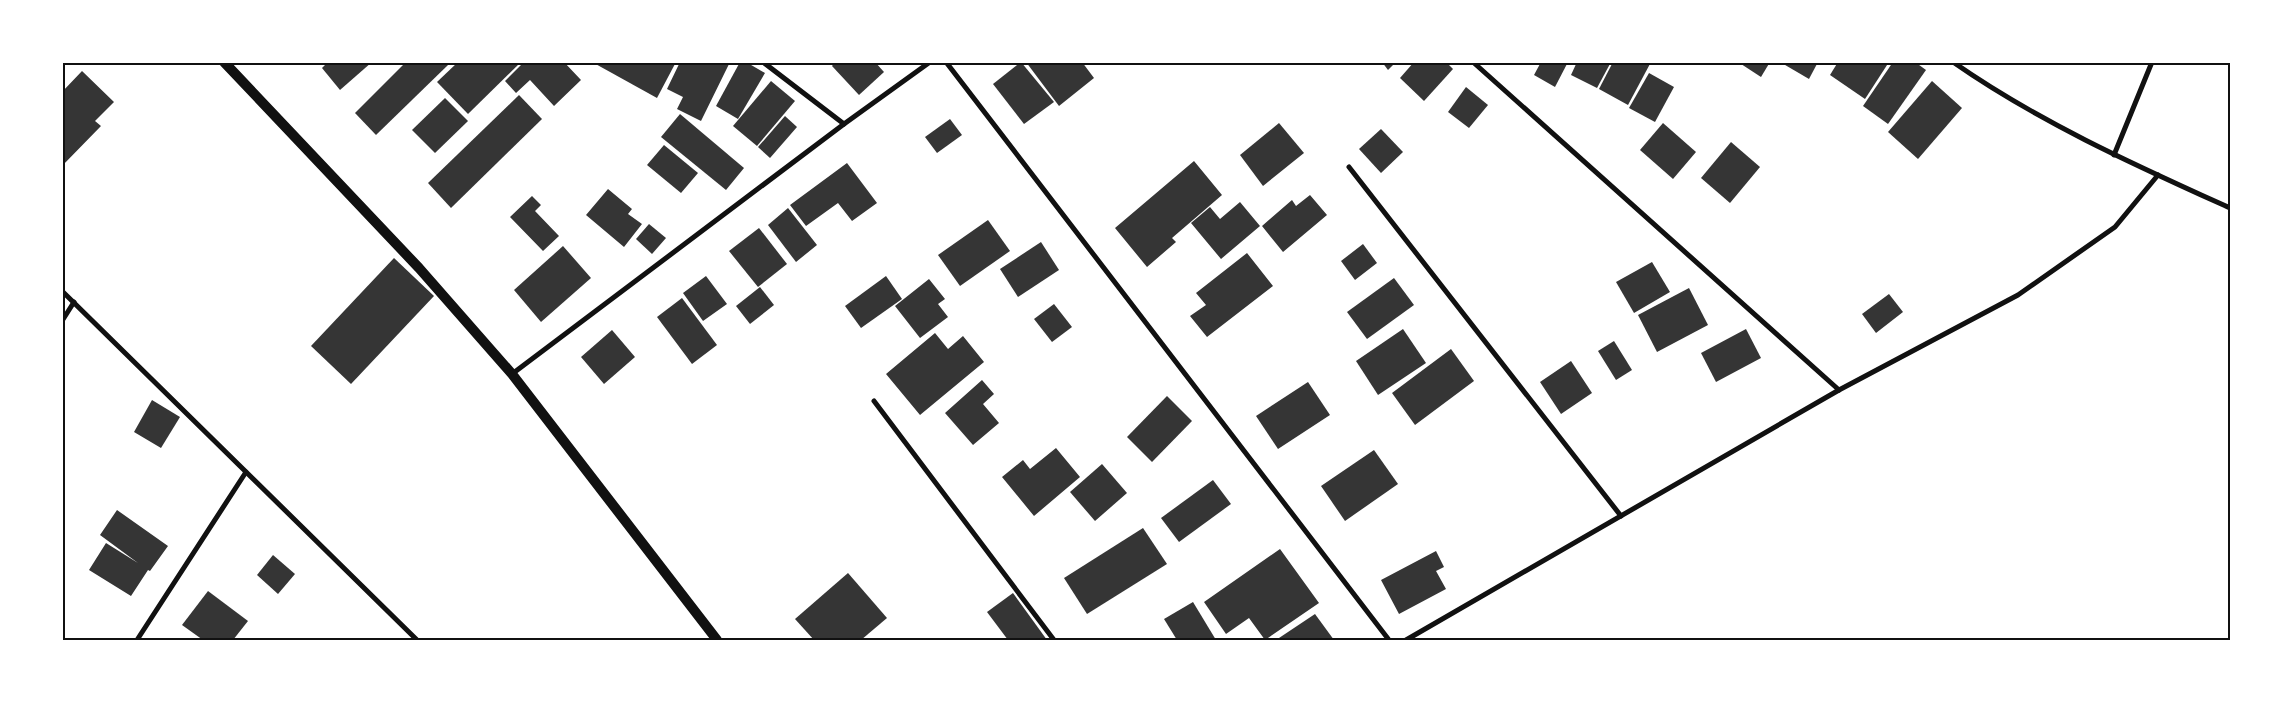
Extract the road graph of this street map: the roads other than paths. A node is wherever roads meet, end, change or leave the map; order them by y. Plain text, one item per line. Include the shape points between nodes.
1 (224, 62) edge
2 (763, 62) edge
3 (930, 62) edge
4 (946, 62) edge
5 (1473, 62) edge
6 (1953, 62) edge
7 (2152, 62) edge
8 (844, 124) junction
9 (2114, 155) junction
10 (1349, 167) dead end
11 (2158, 175) junction
12 (2230, 208) edge
13 (62, 291) edge
14 (74, 302) junction
15 (62, 321) edge
16 (512, 374) junction
17 (1839, 390) junction
18 (874, 400) dead end
19 (246, 472) junction
20 (1621, 516) junction
21 (137, 640) edge
22 (417, 640) edge
23 (717, 640) edge
24 (1054, 640) edge
25 (1390, 640) edge
26 (1406, 640) edge

1 - 16 main road via 419,268
2 - 8 street
3 - 8 street
4 - 25 street
5 - 17 street
6 - 9 street via 1994,91
7 - 9 street
8 - 16 street
9 - 11 street
10 - 20 street
11 - 12 street
11 - 17 street via 2115,227 2018,295
13 - 14 street
14 - 15 street
14 - 19 street
16 - 23 main road
17 - 20 street
18 - 24 street
19 - 21 street
19 - 22 street
20 - 26 street

